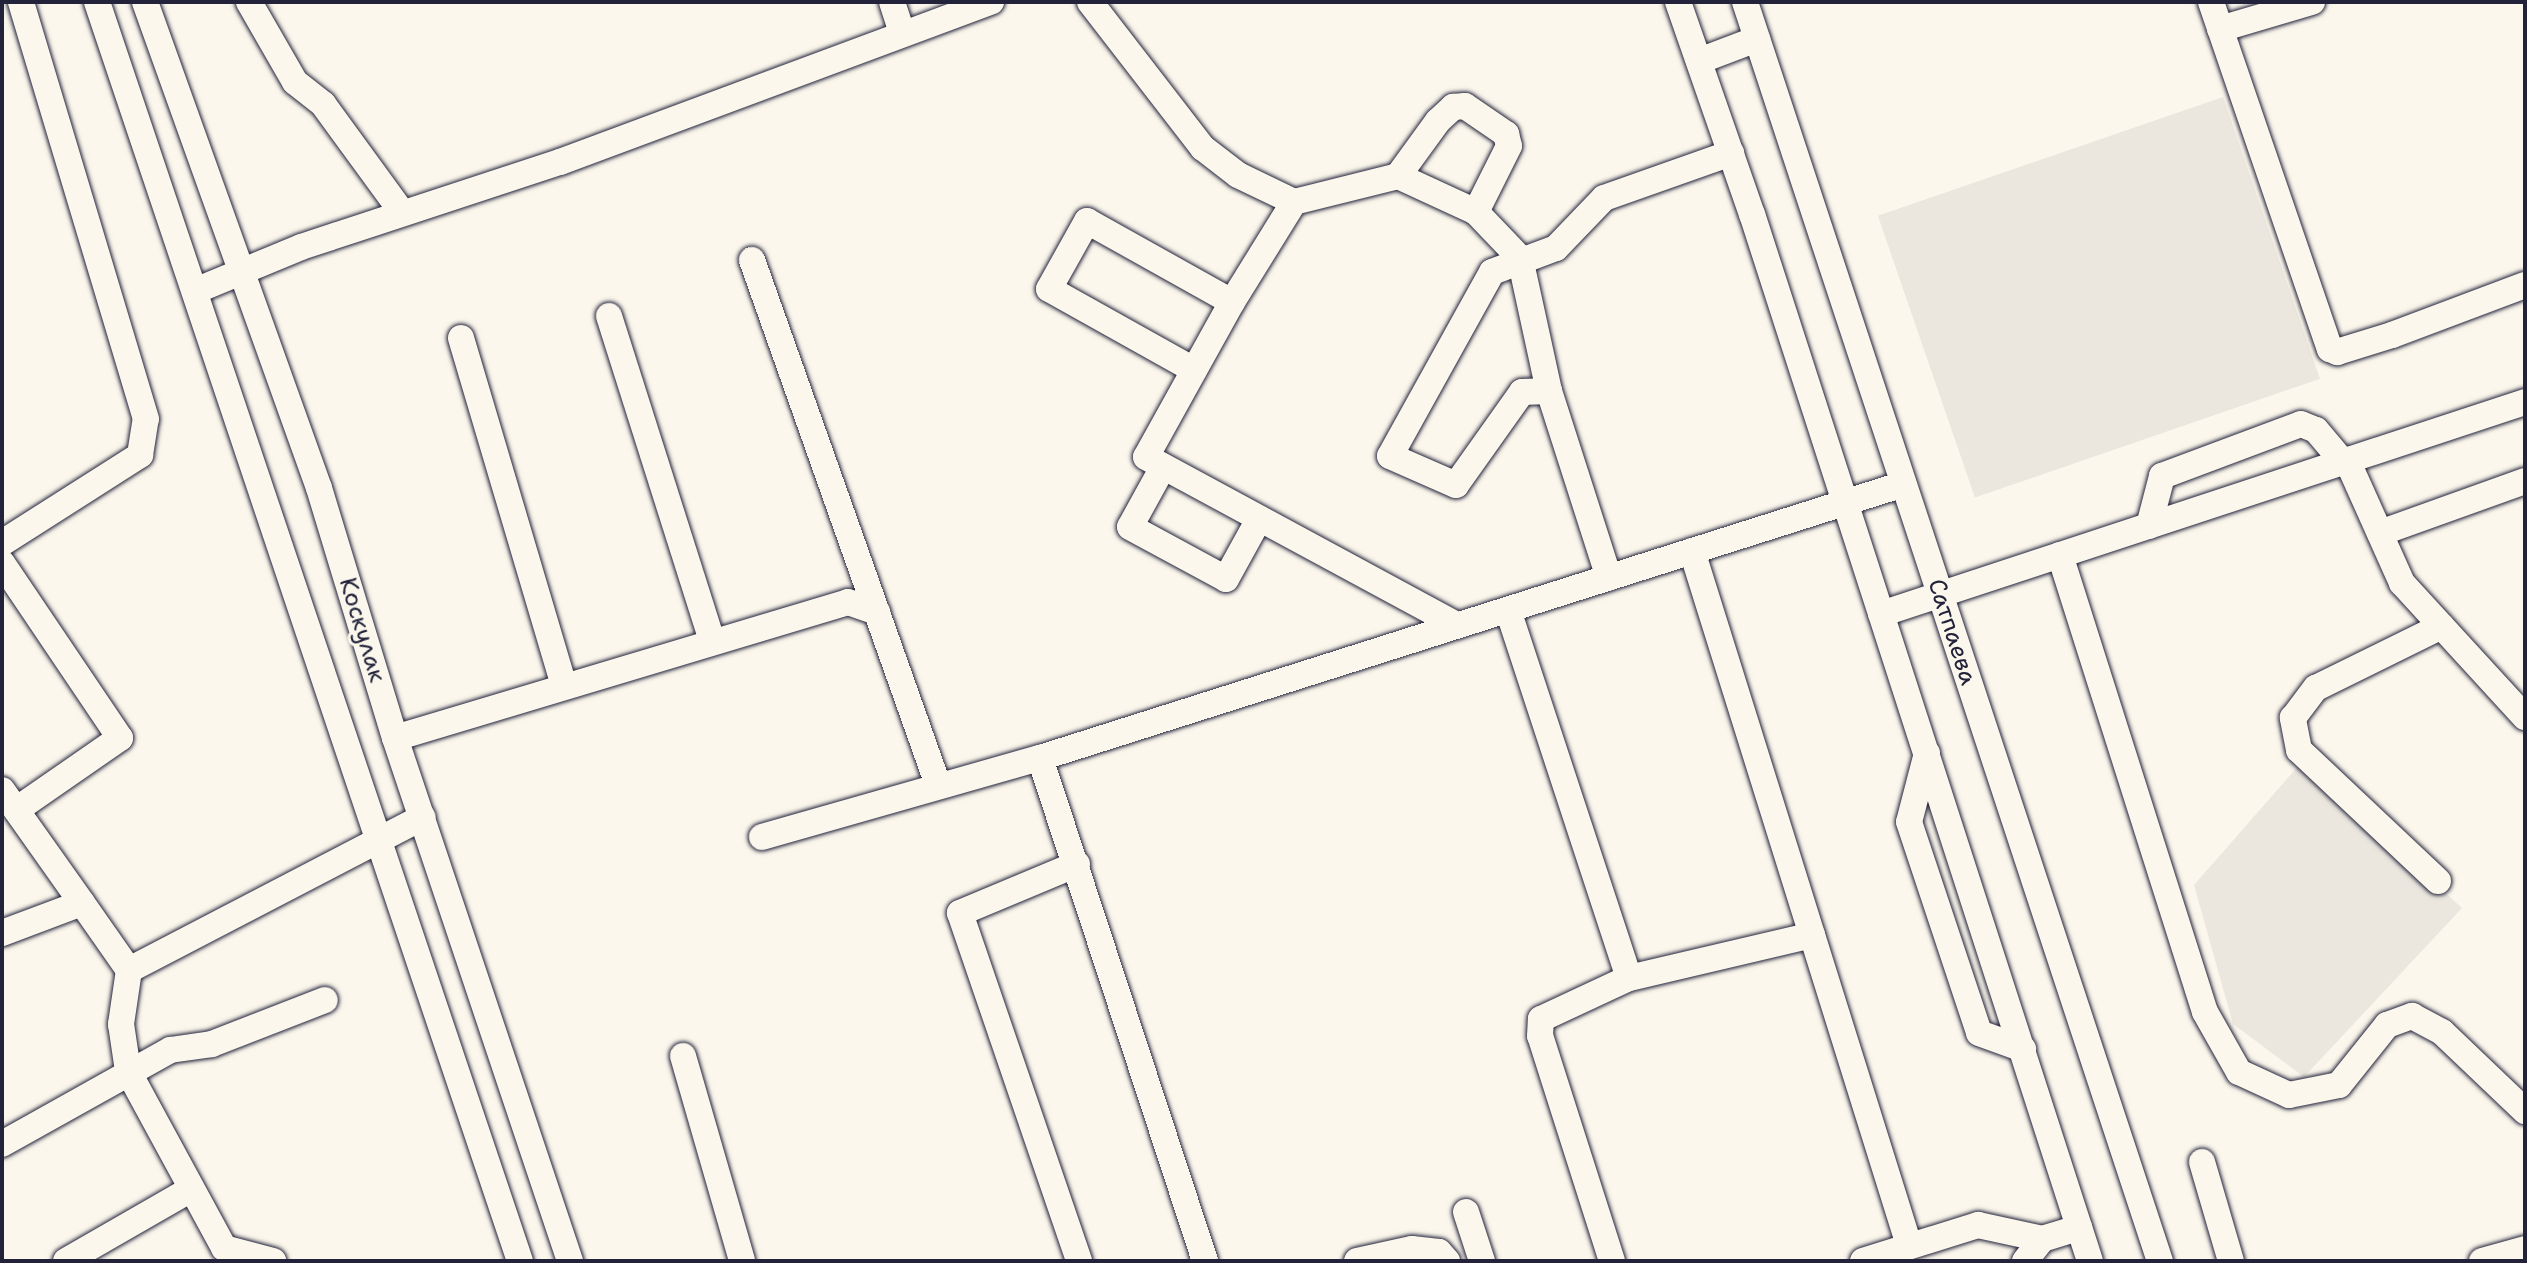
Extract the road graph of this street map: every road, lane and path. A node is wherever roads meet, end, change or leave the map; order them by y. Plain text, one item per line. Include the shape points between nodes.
1 (21, 2) edge
2 (97, 2) edge
3 (145, 2) edge
4 (249, 2) edge
5 (892, 2) edge
6 (991, 2) edge
7 (1090, 2) edge
8 (1678, 2) edge
9 (1745, 2) edge
10 (2211, 2) edge
11 (2312, 2) edge
12 (2220, 29) junction
13 (902, 33) junction
14 (1757, 39) junction
15 (1699, 61) junction
16 (1731, 153) junction
17 (1398, 176) junction
18 (1294, 202) junction
19 (401, 211) junction
20 (1476, 212) junction
21 (1520, 258) junction
22 (752, 260) dead end
23 (242, 270) junction
24 (2525, 285) edge
25 (195, 291) junction
26 (1232, 302) junction
27 (609, 316) dead end
28 (461, 338) dead end
29 (1194, 370) junction
30 (1549, 391) junction
31 (2525, 402) edge
32 (2345, 461) junction
33 (1163, 467) junction
34 (2525, 481) edge
35 (1904, 484) junction
36 (1845, 503) junction
37 (1259, 519) junction
38 (2149, 526) junction
39 (2380, 533) junction
40 (2, 543) edge
41 (1692, 551) junction
42 (2060, 555) junction
43 (2, 563) edge
44 (1609, 578) junction
45 (1940, 595) junction
46 (1508, 610) junction
47 (877, 612) junction
48 (1881, 614) junction
49 (1457, 625) junction
50 (2442, 626) junction
51 (712, 640) junction
52 (564, 685) junction
53 (2525, 717) edge
54 (395, 738) junction
55 (1927, 753) junction
56 (1040, 758) junction
57 (938, 785) junction
58 (9, 800) edge
59 (423, 817) junction
60 (762, 837) dead end
61 (377, 840) junction
62 (1077, 864) junction
63 (2438, 881) dead end
64 (82, 903) junction
65 (2, 933) edge
66 (1812, 935) junction
67 (129, 970) junction
68 (1629, 978) junction
69 (325, 1000) dead end
70 (2023, 1049) junction
71 (683, 1056) dead end
72 (128, 1071) junction
73 (2525, 1111) edge
74 (2, 1144) edge
75 (2202, 1162) dead end
76 (191, 1189) junction
77 (1466, 1212) dead end
78 (2079, 1228) junction
79 (2042, 1239) junction
80 (1909, 1245) junction
81 (2525, 1249) edge
82 (575, 1259) edge
83 (66, 1261) edge
84 (273, 1261) edge
85 (520, 1261) edge
86 (742, 1261) edge
87 (1079, 1261) edge
88 (1205, 1261) edge
89 (1357, 1261) edge
90 (1447, 1261) edge
91 (1482, 1261) edge
92 (1612, 1261) edge
93 (1863, 1261) edge
94 (2025, 1261) edge
95 (2090, 1261) edge
96 (2160, 1261) edge
97 (2231, 1261) edge
98 (2482, 1261) edge

1 - 40 street via 146,419 140,455
2 - 25 street
3 - 23 street, Коскулак
4 - 19 street via 295,82 323,104
5 - 13 street
6 - 13 street
7 - 18 street via 1203,148 1238,175
8 - 15 street
9 - 14 street, Сатпаева
10 - 12 street
11 - 12 street
12 - 24 street via 2330,349 2337,352 2392,335
13 - 19 street via 560,162
14 - 15 street
14 - 35 street, Сатпаева
15 - 16 street
16 - 21 street via 1604,198 1556,248
16 - 36 street
17 - 18 street
17 - 20 street
17 - 20 street via 1438,121 1453,107 1465,106 1506,134 1509,146
18 - 26 street
19 - 23 street
20 - 21 street
21 - 30 street
21 - 30 street via 1492,272 1390,456 1456,485 1522,392
22 - 47 street
23 - 25 street
23 - 54 street, Коскулак via 319,488
25 - 61 street
26 - 29 street
26 - 29 street via 1087,221 1049,289
27 - 51 street
28 - 52 street
29 - 33 street via 1146,457
30 - 44 street
31 - 32 street
32 - 38 street
32 - 38 street via 2316,430 2301,424 2162,476
32 - 39 street
33 - 37 street
33 - 37 street via 1130,527 1157,542 1226,579
34 - 39 street
35 - 36 street
35 - 45 street, Сатпаева
36 - 41 street
36 - 48 street
37 - 49 street
38 - 42 street
39 - 50 street via 2402,583
41 - 44 street
41 - 66 street
42 - 45 street
42 - 73 street via 2205,1012 2239,1072 2289,1095 2339,1085 2387,1025 2412,1016 2442,1032
43 - 58 street via 120,738
44 - 46 street
45 - 48 street
45 - 96 street, Сатпаева
46 - 49 street
46 - 68 street
47 - 51 street via 848,602
47 - 57 street
48 - 55 street
49 - 56 street
50 - 53 street
50 - 63 street via 2316,688 2293,718 2299,750
51 - 52 street
52 - 54 street
54 - 59 street, Коскулак
55 - 70 street
55 - 70 street via 1909,822 1979,1033
56 - 57 street
56 - 62 street
57 - 60 street
58 - 64 street
59 - 61 street
59 - 82 street, Коскулак
61 - 67 street
61 - 85 street
62 - 87 street via 960,913
62 - 88 street
64 - 65 street
64 - 67 street
66 - 68 street
66 - 80 street
67 - 72 street via 121,1024
68 - 92 street via 1541,1019 1540,1036
69 - 72 street via 212,1044 170,1050
70 - 78 street
71 - 86 street
72 - 74 street
72 - 76 street
75 - 97 street
76 - 83 street
76 - 84 street via 224,1248
77 - 91 street
78 - 79 street
78 - 95 street
79 - 80 street via 1978,1225
79 - 94 street
80 - 93 street
81 - 98 street
89 - 90 street via 1412,1249 1439,1252

